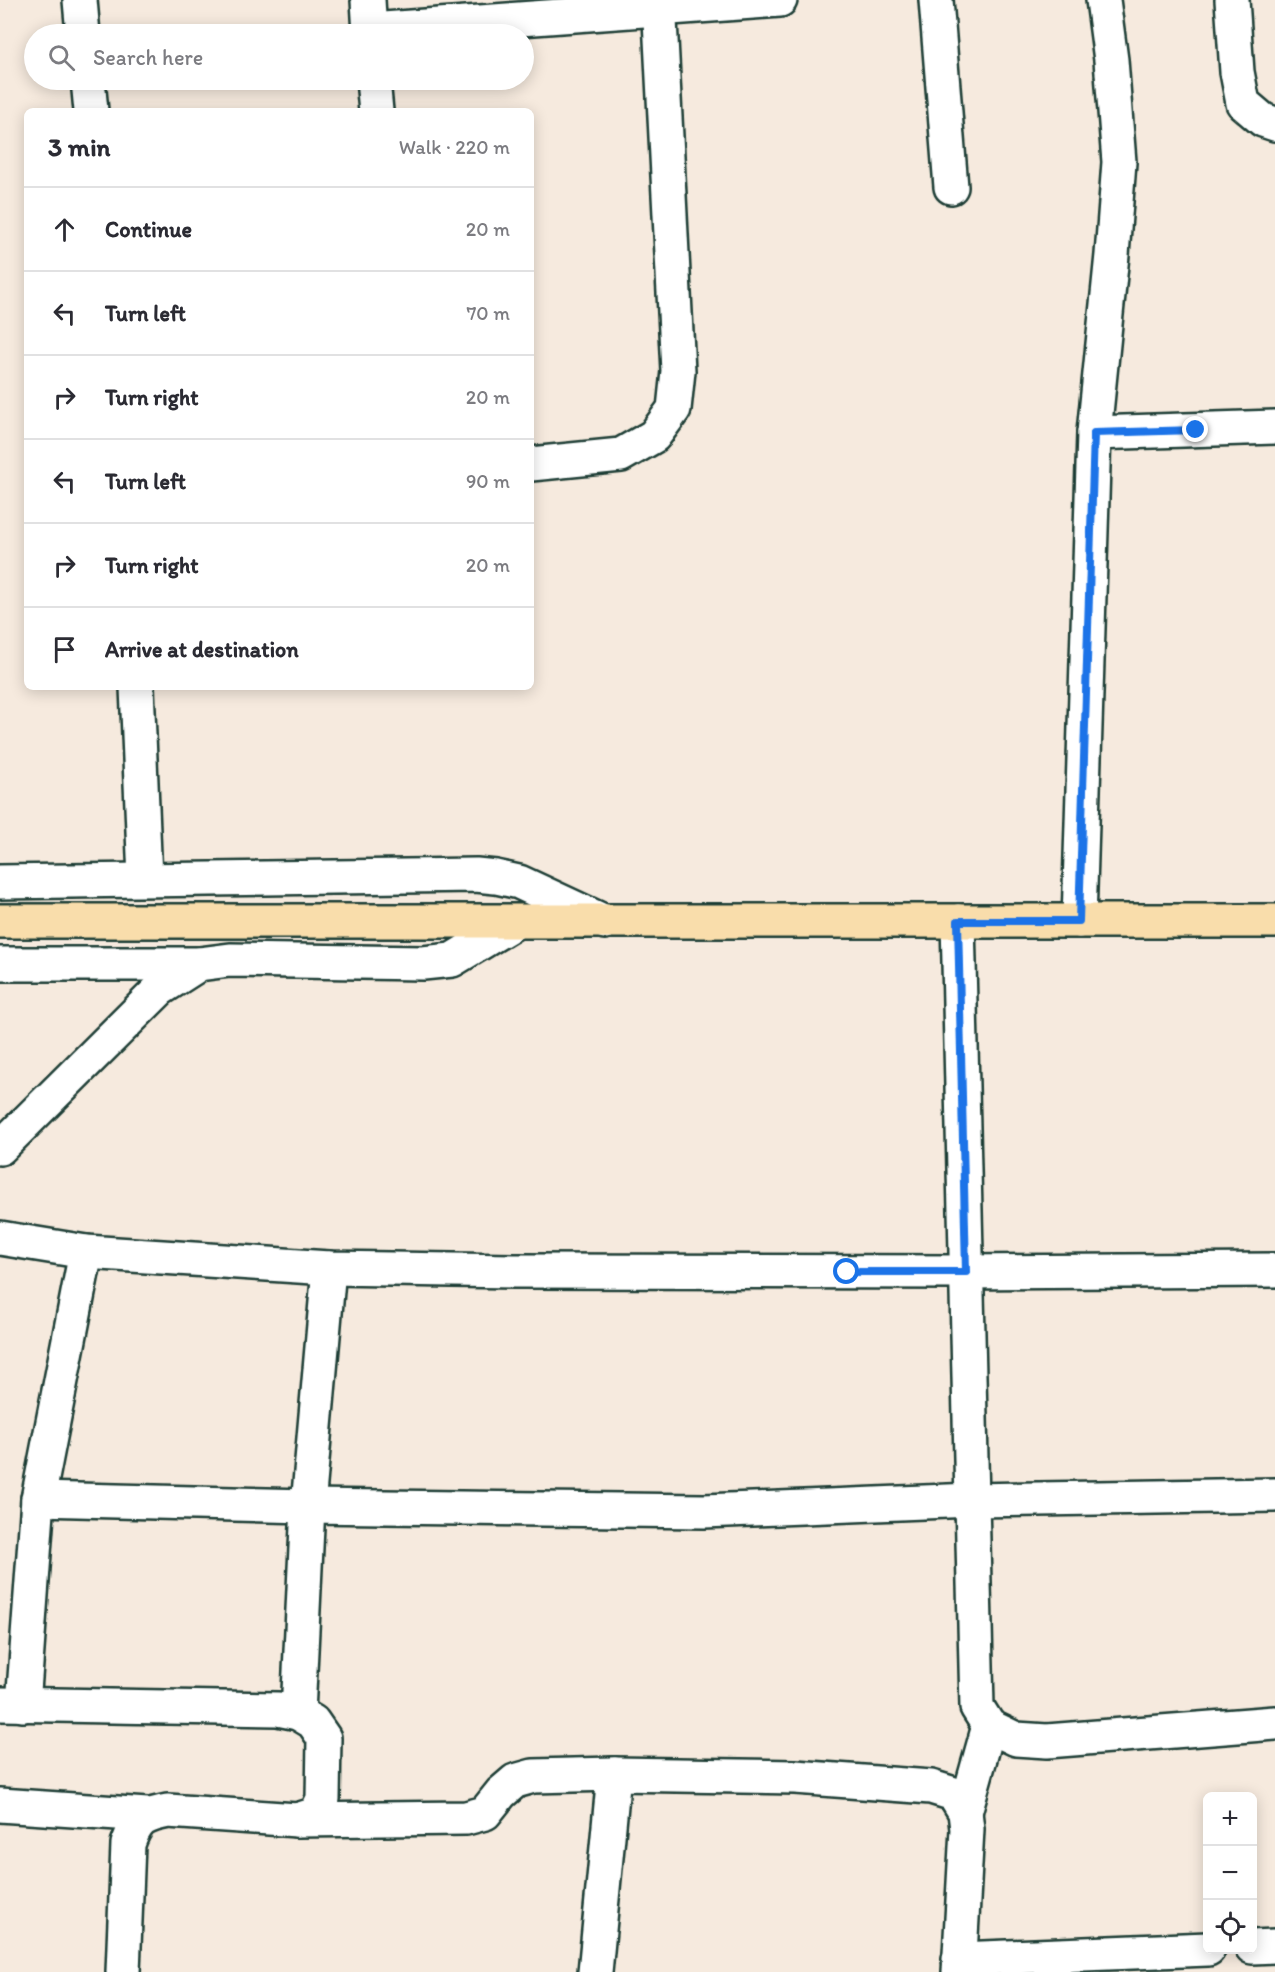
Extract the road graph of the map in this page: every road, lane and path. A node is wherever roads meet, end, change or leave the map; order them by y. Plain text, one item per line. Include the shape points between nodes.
1 (80, 0) edge
2 (780, 0) edge
3 (936, 0) edge
4 (1103, 0) edge
5 (1232, 0) edge
6 (659, 5) edge
7 (369, 22) edge
8 (83, 24) edge
9 (89, 90) edge
10 (374, 90) edge
11 (91, 108) edge
12 (376, 108) edge
13 (1275, 124) edge
14 (951, 187) dead end
15 (1275, 427) edge
16 (1094, 433) junction
17 (534, 464) edge
18 (137, 690) edge
19 (145, 879) junction
20 (0, 882) edge
21 (0, 921) edge
22 (958, 921) junction
23 (1079, 921) junction
24 (1275, 921) edge
25 (515, 922) junction
26 (605, 922) junction
27 (0, 964) edge
28 (199, 964) junction
29 (0, 1148) edge
30 (0, 1238) edge
31 (86, 1252) junction
32 (329, 1268) junction
33 (1275, 1270) edge
34 (966, 1272) junction
35 (1275, 1495) edge
36 (38, 1499) junction
37 (972, 1500) junction
38 (308, 1506) junction
39 (12, 1705) edge
40 (298, 1713) junction
41 (1275, 1723) edge
42 (989, 1726) junction
43 (614, 1774) junction
44 (0, 1805) edge
45 (965, 1812) junction
46 (147, 1815) junction
47 (297, 1820) junction
48 (1275, 1946) edge
49 (1257, 1947) edge
50 (1203, 1948) edge
51 (959, 1965) edge
52 (123, 1972) edge
53 (595, 1972) edge

1 - 8 street
2 - 6 street
3 - 14 street
4 - 16 street via 1119,162
5 - 13 street via 1237,72 1244,103 1263,120
6 - 7 street
6 - 17 street via 678,370 674,409 654,436 621,455
9 - 11 street
10 - 12 street
15 - 16 street
16 - 23 street
18 - 19 street
19 - 20 street
19 - 26 street via 476,875 519,882
21 - 25 main road
22 - 23 main road
22 - 26 main road
22 - 34 street
23 - 24 main road
25 - 26 main road
25 - 28 street via 452,960 230,960
27 - 28 street
28 - 29 street via 160,988
30 - 31 street
31 - 32 street
31 - 36 street
32 - 34 street
32 - 38 street
33 - 34 street
34 - 37 street
35 - 37 street
36 - 38 street
36 - 39 street
37 - 38 street via 704,1511
37 - 42 street via 977,1707
38 - 40 street
39 - 40 street via 278,1709
40 - 47 street via 313,1722 324,1738 323,1799 316,1814
41 - 42 street via 1047,1741 1016,1739
42 - 45 street
43 - 45 street via 795,1777 931,1787 954,1794
43 - 47 street via 533,1776 514,1781 485,1813 466,1818
43 - 53 street
44 - 46 street
45 - 51 street
46 - 47 street via 168,1811
46 - 52 street via 134,1828 128,1844
48 - 49 street
50 - 51 street

